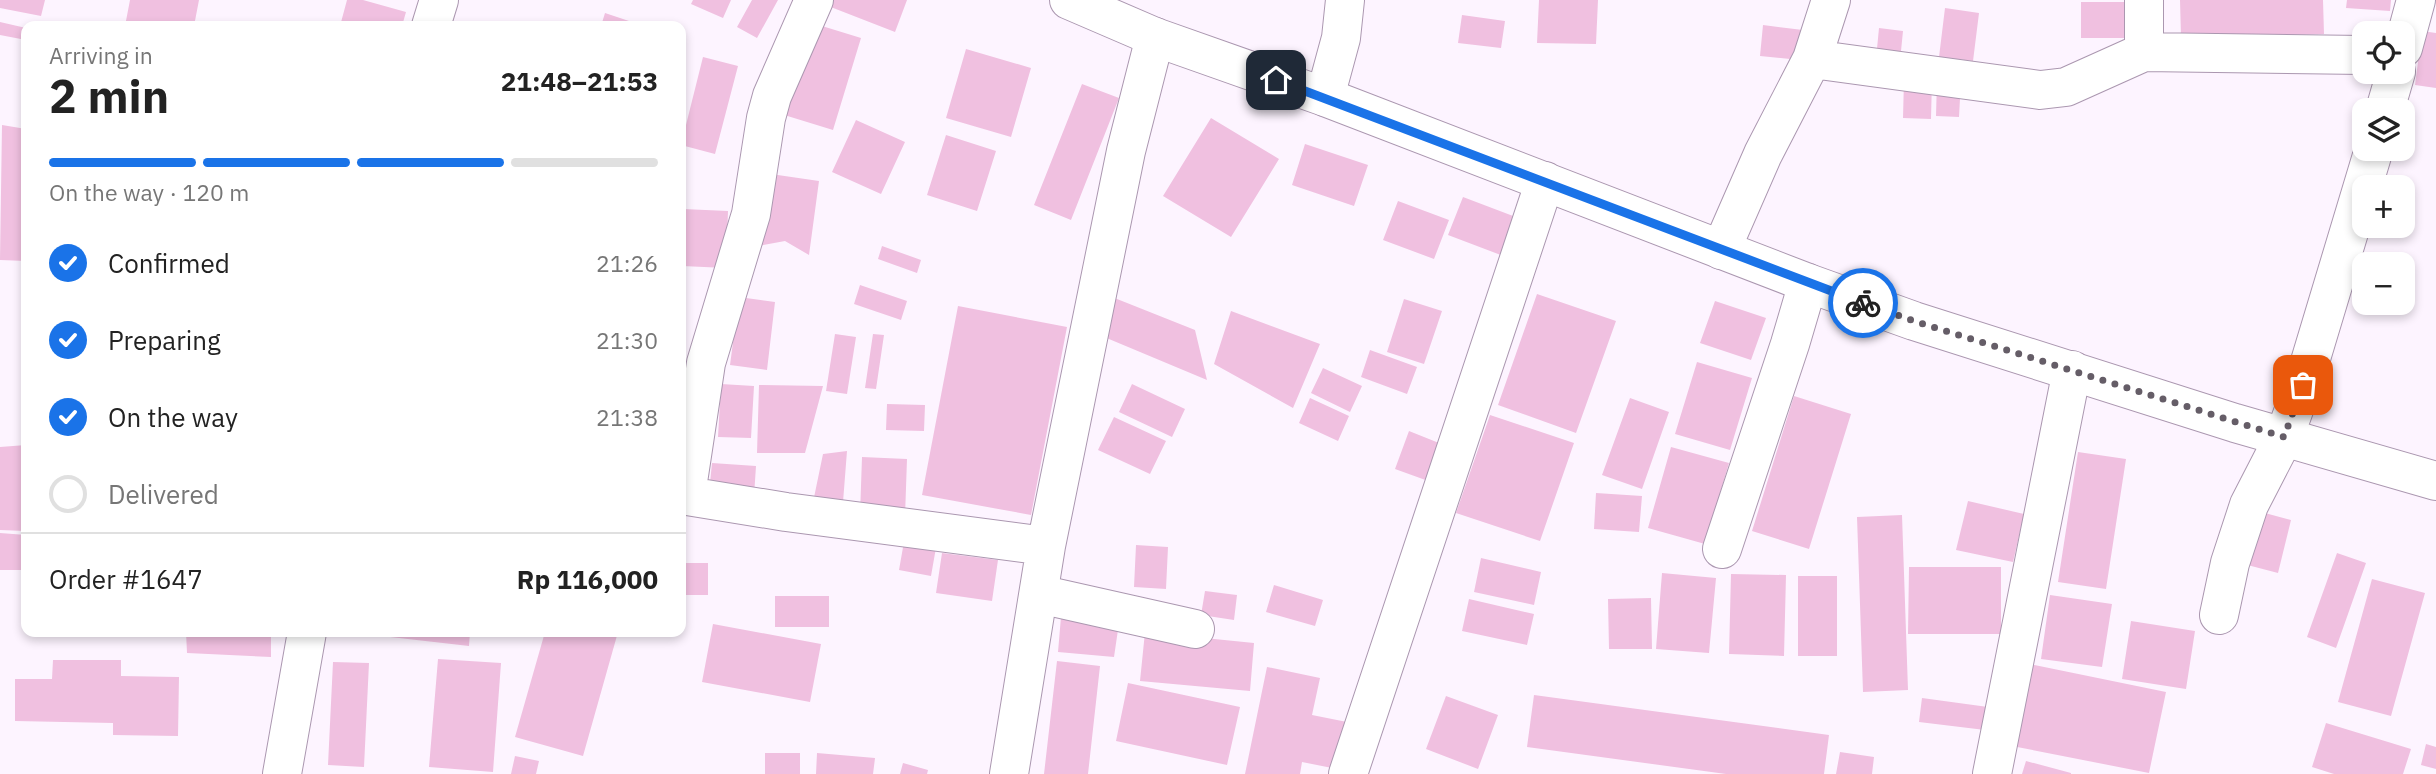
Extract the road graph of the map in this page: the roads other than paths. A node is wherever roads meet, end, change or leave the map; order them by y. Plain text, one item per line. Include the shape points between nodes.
1 (439, 0) edge
2 (814, 0) edge
3 (1069, 0) edge
4 (1831, 0) edge
5 (2144, 0) edge
6 (2416, 0) edge
7 (1112, 8) edge
8 (1343, 14) edge
9 (433, 21) edge
10 (2410, 21) edge
11 (1154, 37) junction
12 (2144, 52) junction
13 (2352, 55) edge
14 (1812, 59) junction
15 (1325, 97) junction
16 (2370, 161) edge
17 (1545, 181) junction
18 (1721, 250) junction
19 (1808, 283) junction
20 (2072, 370) junction
21 (2284, 437) junction
22 (2436, 481) edge
23 (686, 483) edge
24 (686, 495) edge
25 (1046, 546) junction
26 (1722, 548) dead end
27 (1039, 594) junction
28 (2219, 615) dead end
29 (1195, 629) dead end
30 (306, 637) edge
31 (282, 774) edge
32 (1009, 774) edge
33 (1348, 774) edge
34 (1992, 774) edge

1 - 9 street
2 - 23 street via 766,118 751,214 706,363
3 - 7 street
4 - 14 street
5 - 12 street
6 - 10 street
7 - 11 street
8 - 15 street
11 - 15 street
11 - 25 street via 1126,151
12 - 13 street
12 - 14 street via 2066,87 2040,90
14 - 18 street
15 - 17 street
16 - 21 street
17 - 18 street
17 - 33 street
18 - 19 street
19 - 20 street
19 - 26 street
20 - 21 street
20 - 34 street
21 - 22 street
21 - 28 street via 2249,505
24 - 25 street
25 - 27 street
27 - 29 street
27 - 32 street
30 - 31 street

